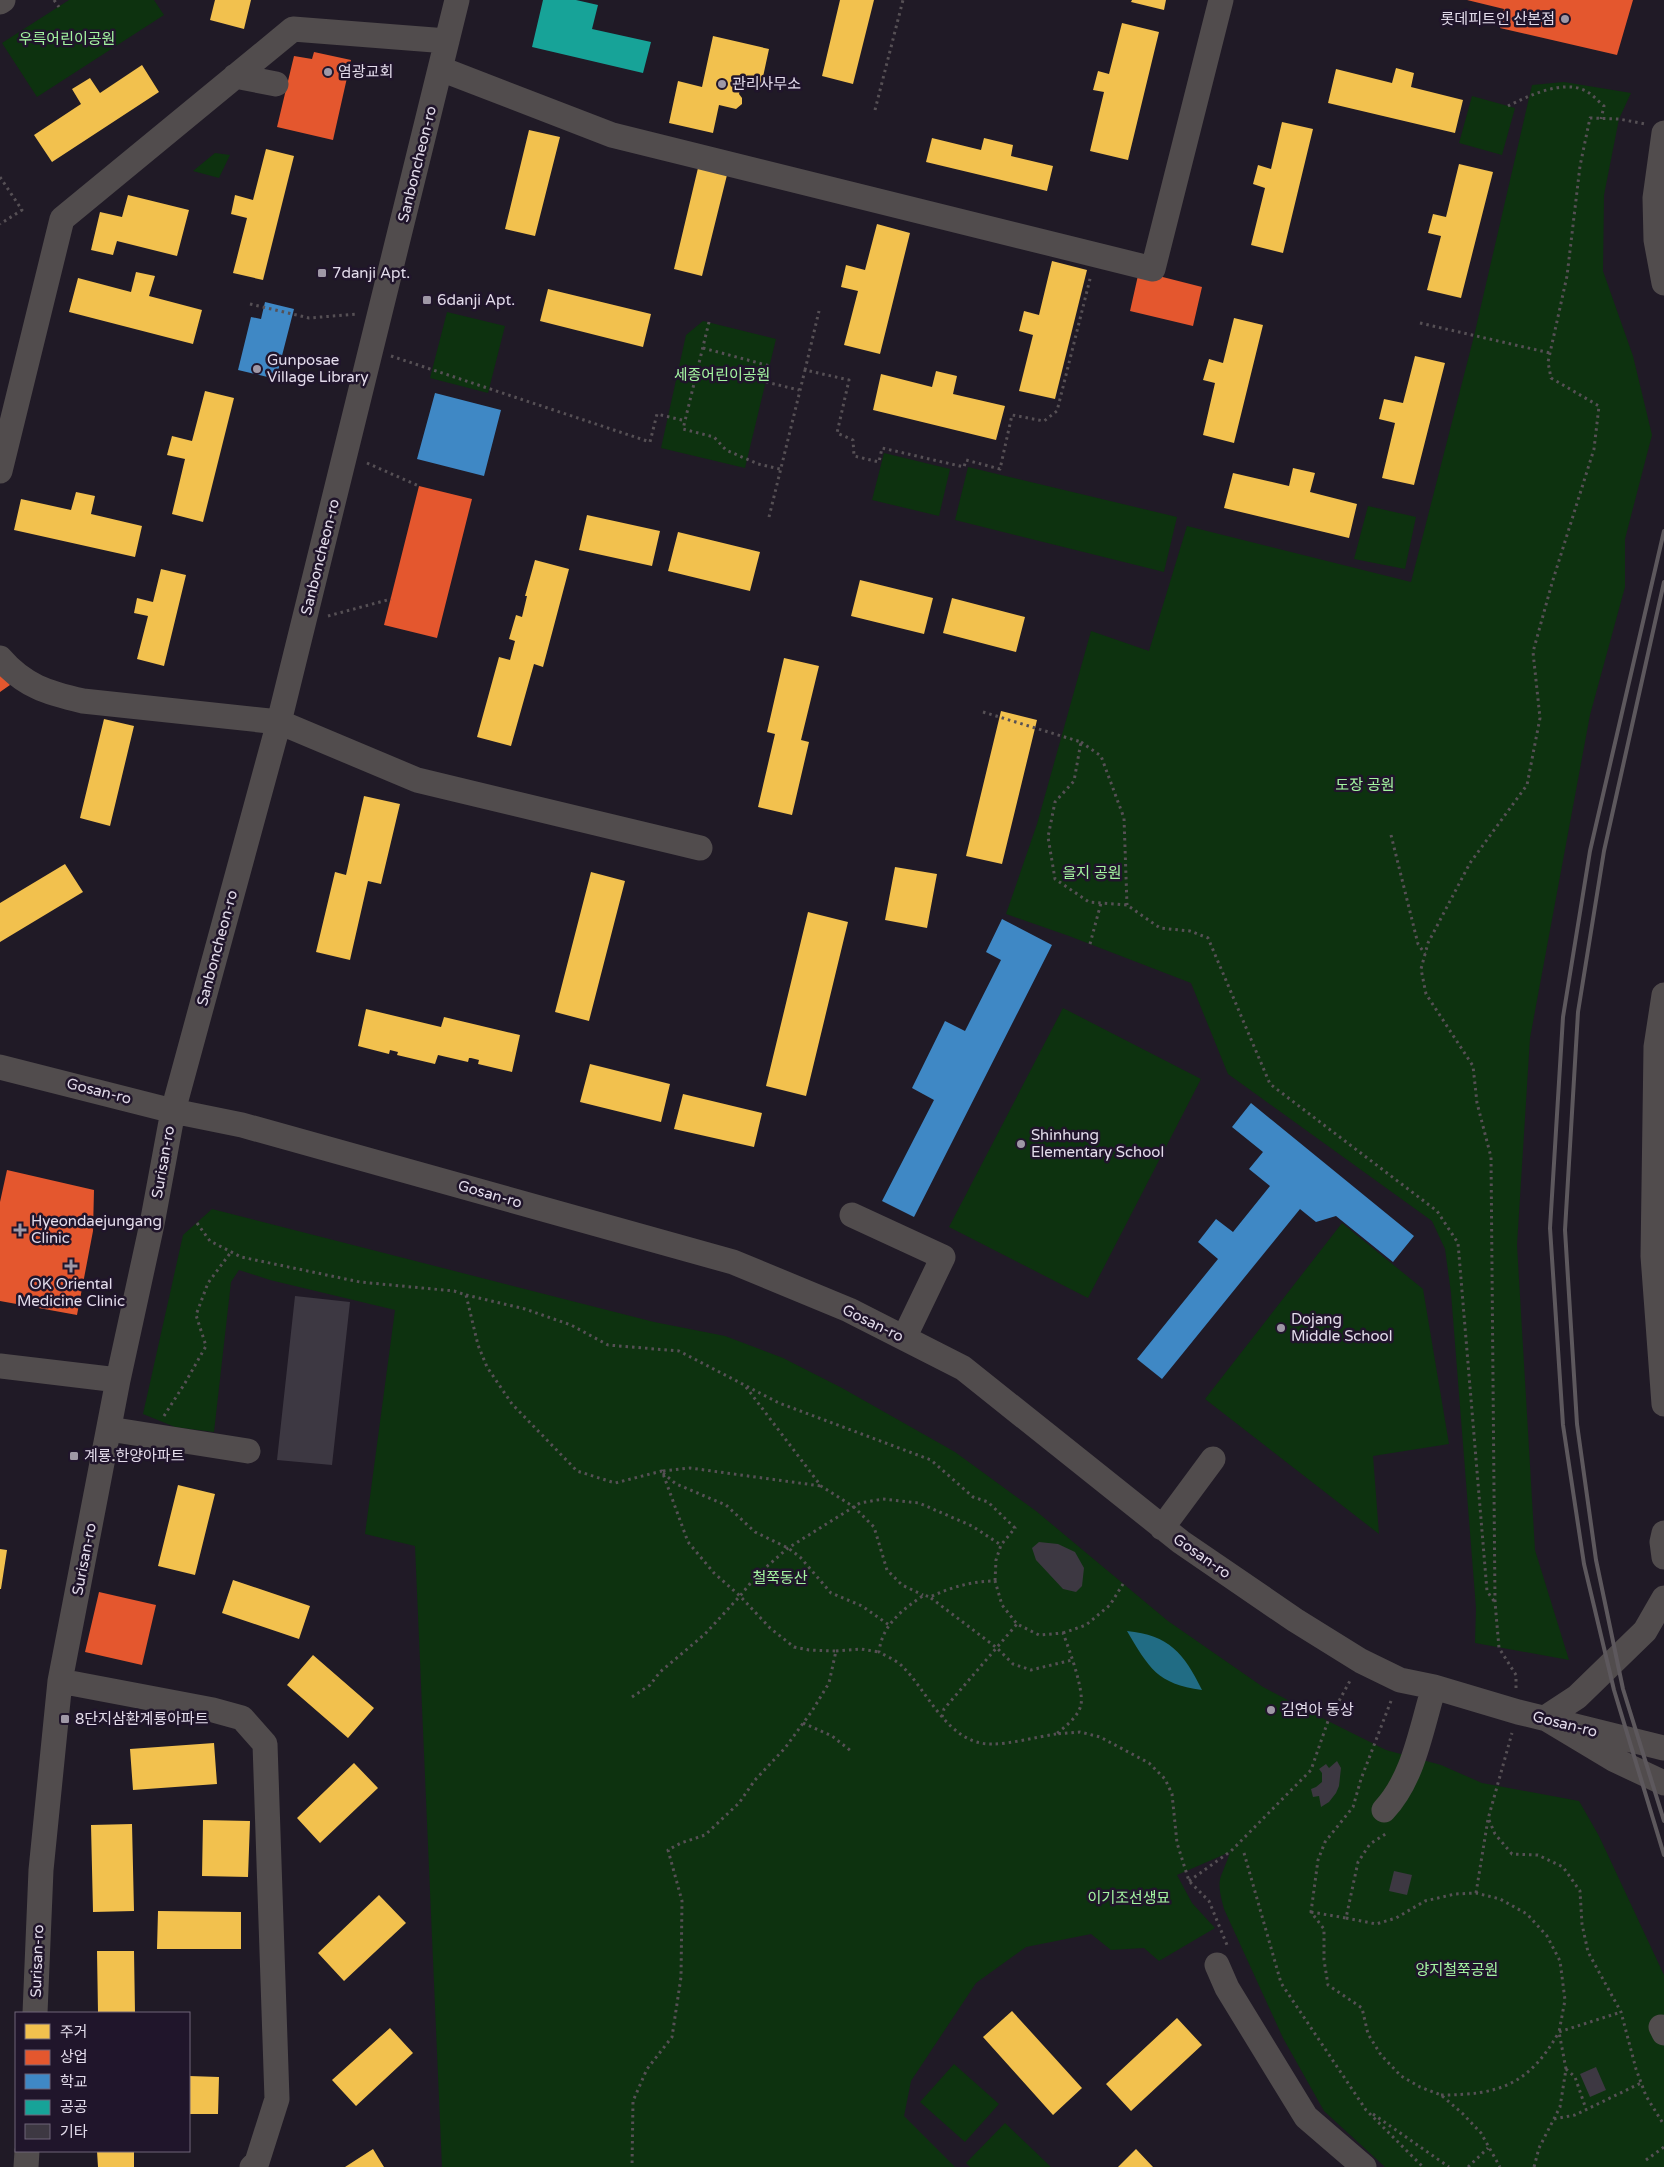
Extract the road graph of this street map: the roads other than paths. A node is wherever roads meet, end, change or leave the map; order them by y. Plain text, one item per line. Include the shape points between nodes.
1 (458, 0) edge
2 (1221, 0) edge
3 (447, 42) junction
4 (441, 69) junction
5 (235, 76) junction
6 (276, 84) dead end
7 (1659, 137) edge
8 (1664, 283) edge
9 (0, 471) edge
10 (0, 658) edge
11 (279, 722) junction
12 (700, 848) dead end
13 (1664, 995) edge
14 (0, 1067) edge
15 (172, 1111) junction
16 (852, 1215) dead end
17 (904, 1338) junction
18 (0, 1366) edge
19 (118, 1380) junction
20 (1664, 1404) edge
21 (108, 1429) junction
22 (248, 1451) dead end
23 (1213, 1459) dead end
24 (1162, 1528) junction
25 (1664, 1533) edge
26 (1664, 1557) edge
27 (1664, 1598) edge
28 (60, 1681) junction
29 (1434, 1687) junction
30 (1545, 1718) junction
31 (1664, 1748) edge
32 (1664, 1783) edge
33 (1386, 1821) road end
34 (1217, 1965) road end
35 (36, 2012) edge
36 (27, 2152) edge
37 (26, 2167) edge
38 (252, 2167) edge
39 (1364, 2167) edge

1 - 3 street, Sanboncheon-ro
2 - 4 street via 1152,269 612,135
3 - 4 street, Sanboncheon-ro
3 - 5 street via 292,29
4 - 11 street, Sanboncheon-ro
5 - 6 street
5 - 9 street via 62,219
7 - 8 street via 1656,240
10 - 11 street via 22,680 62,697
11 - 12 street via 417,780
11 - 15 street, Sanboncheon-ro
13 - 20 street via 1656,1047 1653,1256
14 - 15 street, Gosan-ro
15 - 17 street, Gosan-ro via 242,1125 733,1262 850,1310
15 - 19 street, Surisan-ro via 152,1224
16 - 17 street via 943,1257
17 - 24 street, Gosan-ro via 964,1368
18 - 19 street
19 - 21 street, Surisan-ro
21 - 22 street
21 - 28 street, Surisan-ro
23 - 24 street
24 - 29 street, Gosan-ro via 1295,1620 1361,1661 1400,1680
25 - 26 street
27 - 30 street via 1645,1631 1577,1697
28 - 35 street, Surisan-ro via 41,1870
28 - 38 street via 242,1718 265,1744 278,2099 257,2162
29 - 30 street, Gosan-ro
29 - 33 street via 1406,1781
30 - 31 street, Gosan-ro
30 - 32 street via 1615,1760
34 - 39 street via 1232,1996 1306,2116
36 - 37 street

